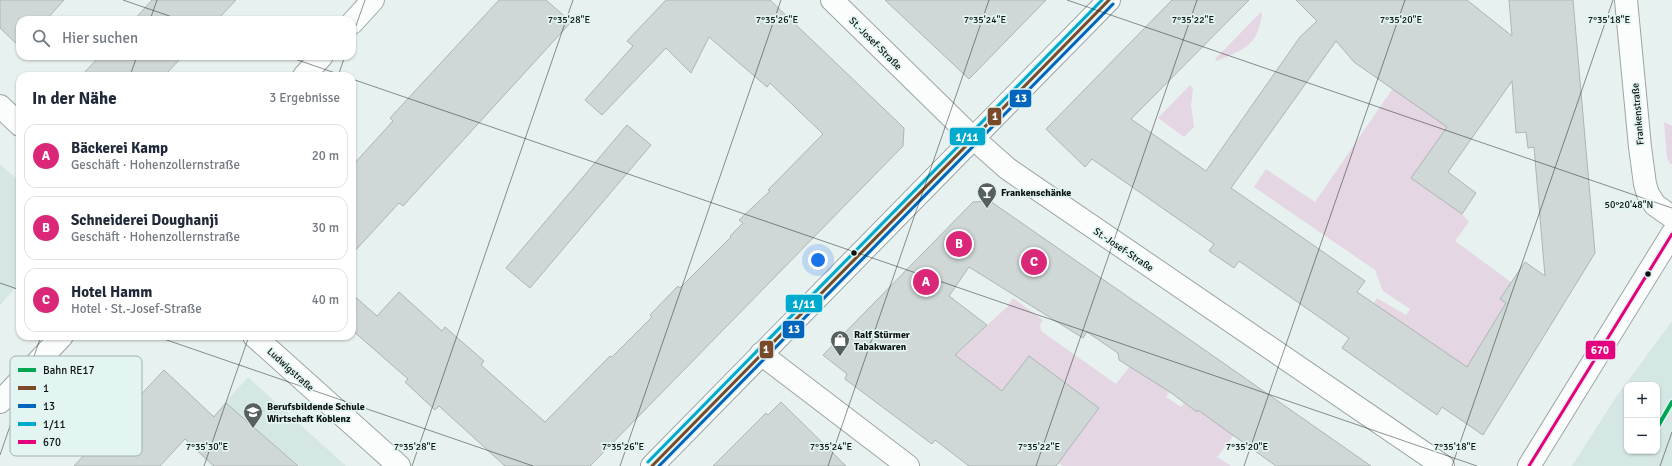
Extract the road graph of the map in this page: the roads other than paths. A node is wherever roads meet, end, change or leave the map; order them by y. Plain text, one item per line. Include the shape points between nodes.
1 (373, 0) edge
2 (832, 0) edge
3 (1109, 0) edge
4 (1626, 0) edge
5 (356, 19) edge
6 (318, 60) edge
7 (308, 72) edge
8 (0, 106) edge
9 (16, 120) edge
10 (974, 139) junction
11 (1672, 217) edge
12 (1672, 234) edge
13 (58, 340) edge
14 (258, 340) edge
15 (761, 354) junction
16 (43, 356) edge
17 (10, 391) edge
18 (0, 402) edge
19 (399, 466) edge
20 (652, 466) edge
21 (908, 466) edge
22 (1443, 466) edge
23 (1529, 466) edge

1 - 5 street
2 - 10 street, St.-Josef-Straße
3 - 10 street
4 - 11 street, Frankenstraße via 1645,184 1655,205
6 - 7 street
8 - 9 street
10 - 15 street
10 - 22 street, St.-Josef-Straße via 1026,182
12 - 23 street
13 - 16 street
14 - 19 street, Ludwigstraße
15 - 20 street
15 - 21 street
17 - 18 street

